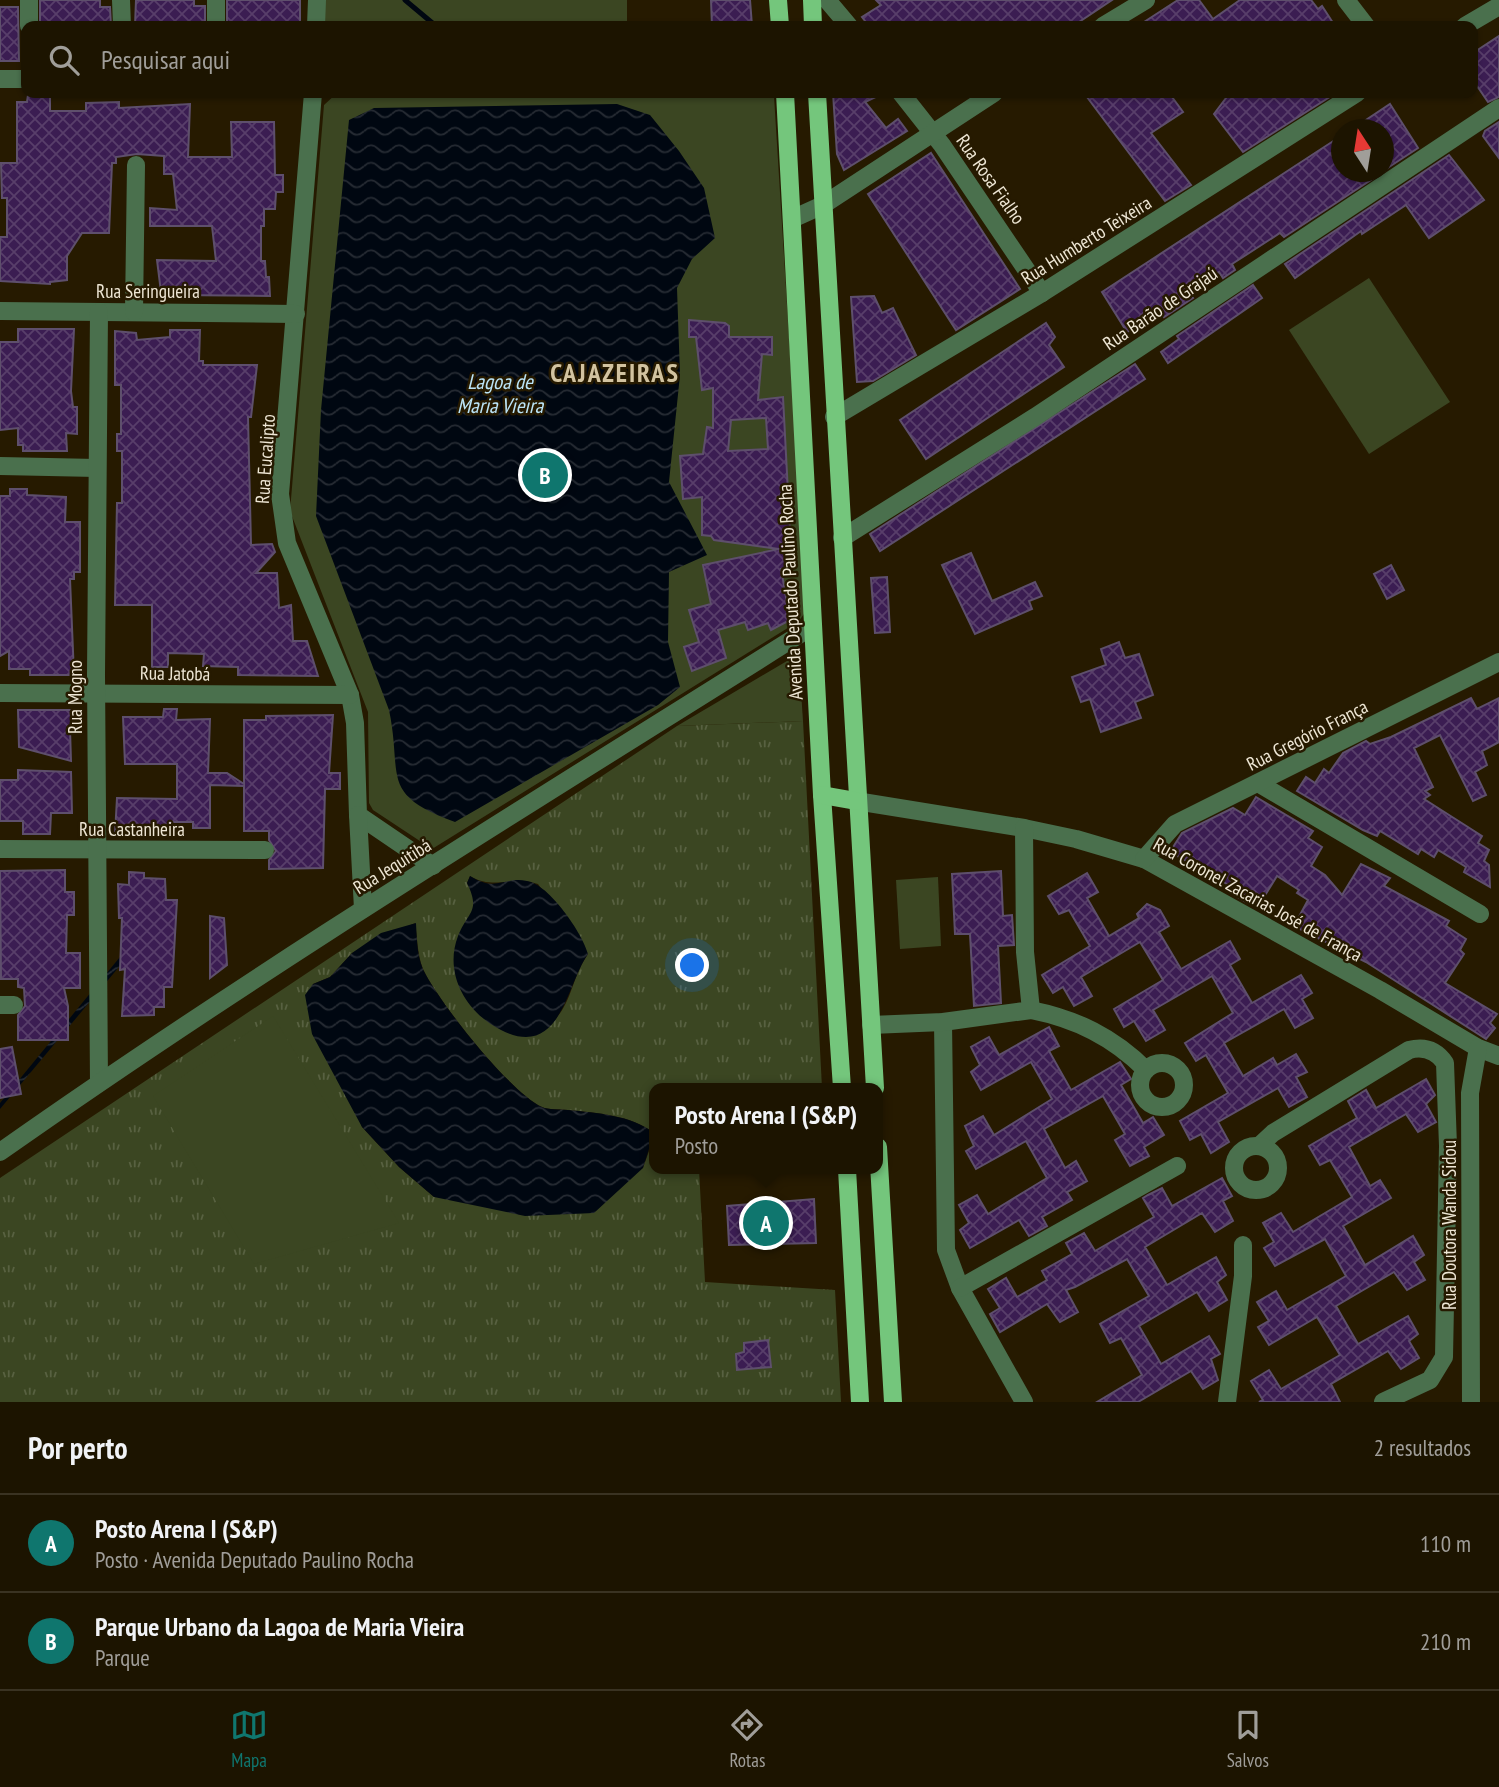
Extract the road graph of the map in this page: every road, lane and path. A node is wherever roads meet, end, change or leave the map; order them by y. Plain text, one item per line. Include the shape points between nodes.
1 (29, 0) edge
2 (121, 0) edge
3 (216, 0) edge
4 (317, 0) edge
5 (778, 0) edge
6 (812, 0) edge
7 (827, 0) edge
8 (1146, 0) edge
9 (1346, 0) edge
10 (1499, 6) edge
11 (29, 21) edge
12 (122, 21) edge
13 (216, 21) edge
14 (316, 21) edge
15 (780, 21) edge
16 (813, 21) edge
17 (845, 21) edge
18 (1111, 21) edge
19 (1362, 21) edge
20 (1474, 21) edge
21 (0, 79) edge
22 (21, 79) edge
23 (313, 98) edge
24 (785, 98) edge
25 (817, 98) edge
26 (905, 98) edge
27 (986, 98) edge
28 (1349, 98) edge
29 (1499, 108) edge
30 (931, 131) junction
31 (136, 164) dead end
32 (823, 205) junction
33 (792, 219) junction
34 (1042, 293) junction
35 (0, 311) edge
36 (99, 312) junction
37 (134, 312) junction
38 (296, 314) junction
39 (834, 416) junction
40 (0, 466) edge
41 (97, 468) junction
42 (842, 538) junction
43 (813, 626) junction
44 (1499, 662) edge
45 (96, 692) junction
46 (0, 693) edge
47 (350, 695) junction
48 (1258, 783) junction
49 (822, 795) junction
50 (856, 800) junction
51 (358, 815) junction
52 (1024, 828) junction
53 (0, 849) edge
54 (97, 850) junction
55 (265, 850) dead end
56 (1144, 859) junction
57 (433, 866) junction
58 (363, 909) junction
59 (1479, 914) dead end
60 (1031, 1010) junction
61 (943, 1022) junction
62 (871, 1024) junction
63 (1478, 1048) junction
64 (1499, 1056) edge
65 (1146, 1070) dead end
66 (99, 1083) junction
67 (842, 1083) edge
68 (874, 1083) edge
69 (1259, 1146) dead end
70 (0, 1152) edge
71 (1177, 1166) dead end
72 (847, 1174) edge
73 (880, 1174) edge
74 (1243, 1245) dead end
75 (960, 1288) junction
76 (860, 1402) edge
77 (893, 1402) edge
78 (1024, 1402) edge
79 (1227, 1402) edge
80 (1383, 1402) edge
81 (1471, 1402) edge

1 - 11 street
2 - 12 street
3 - 13 street
4 - 14 street
5 - 15 main road
6 - 16 main road
7 - 17 street
8 - 18 street
9 - 19 street
10 - 20 street
21 - 22 street
23 - 38 street, Rua Eucalipto
24 - 33 main road, Avenida Deputado Paulino Rocha
25 - 32 main road
26 - 30 street, Rua Rosa Fialho
27 - 30 street
28 - 34 street, Rua Humberto Teixeira
29 - 42 street, Rua Barão de Grajaú via 1035,417
30 - 32 street
30 - 34 street, Rua Rosa Fialho
31 - 37 street
32 - 33 street
32 - 39 main road
33 - 43 main road, Avenida Deputado Paulino Rocha
34 - 39 street, Rua Humberto Teixeira
35 - 36 street, Rua Seringueira
36 - 37 street, Rua Seringueira
36 - 41 street, Rua Mogno
37 - 38 street, Rua Seringueira
38 - 47 street, Rua Eucalipto via 280,494 283,523 287,543
39 - 42 main road
40 - 41 street
41 - 45 street, Rua Mogno
42 - 50 main road
43 - 49 main road, Avenida Deputado Paulino Rocha
43 - 57 street, Rua Jequitibá
44 - 48 street, Rua Gregório França
45 - 46 street, Rua Jatobá
45 - 47 street, Rua Jatobá
45 - 54 street, Rua Mogno
47 - 51 street, Rua Eucalipto
48 - 56 street, Rua Gregório França via 1175,824
48 - 59 street
49 - 50 main road
49 - 67 main road, Avenida Deputado Paulino Rocha
50 - 52 street, Rua Coronel Zacarias José de França
50 - 62 main road
51 - 57 street
51 - 58 street, Rua Eucalipto
52 - 56 street, Rua Coronel Zacarias José de França
52 - 60 street via 1025,952
53 - 54 street, Rua Castanheira
54 - 55 street, Rua Castanheira
54 - 66 street, Rua Mogno
56 - 63 street, Rua Coronel Zacarias José de França
57 - 58 street, Rua Jequitibá
58 - 66 street, Rua Jequitibá
60 - 61 street
60 - 65 street via 1061,1016 1094,1031 1123,1047
61 - 62 street
61 - 75 street via 946,1250
62 - 68 main road
63 - 64 street, Rua Coronel Zacarias José de França
63 - 81 street, Rua Doutora Wanda Sidou via 1470,1093
66 - 70 street, Rua Jequitibá
69 - 80 street via 1409,1050 1426,1049 1445,1063 1444,1357 1430,1380
71 - 75 street
72 - 76 main road
73 - 77 main road
74 - 79 street
75 - 78 street

